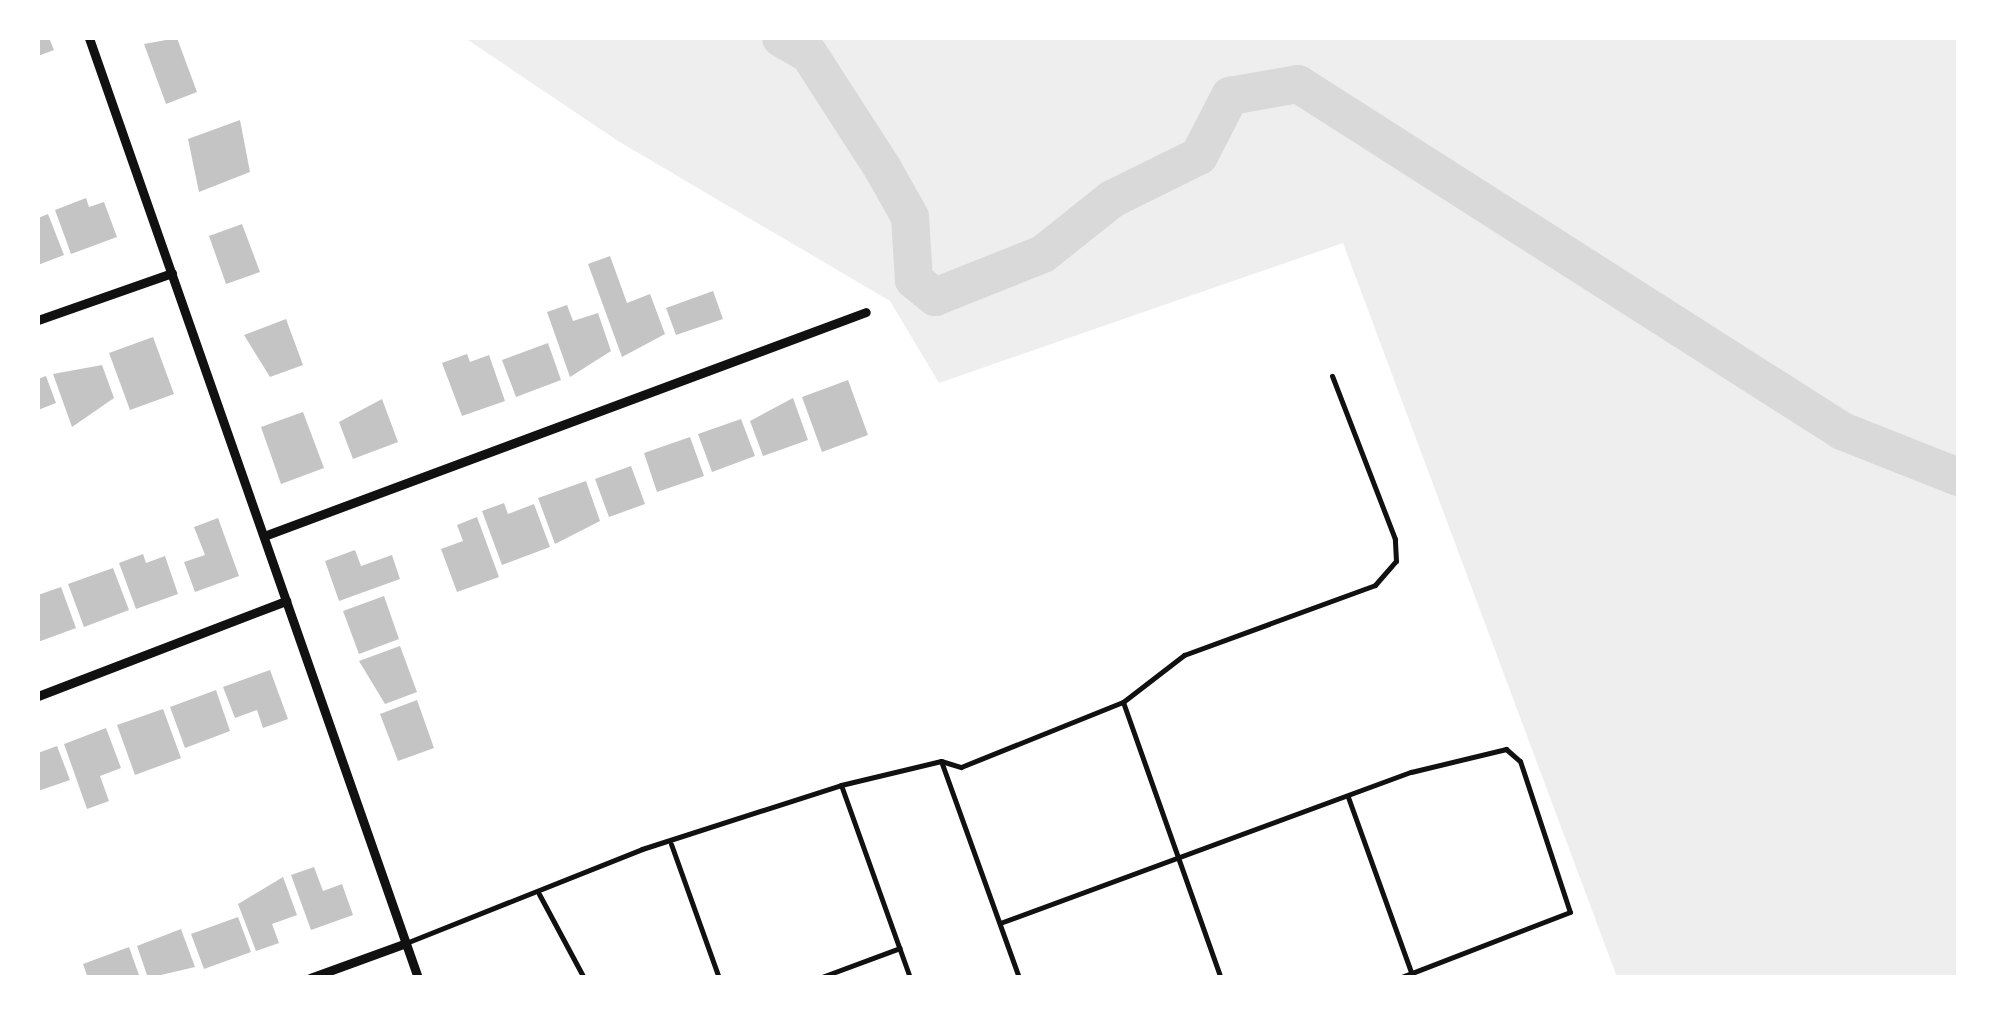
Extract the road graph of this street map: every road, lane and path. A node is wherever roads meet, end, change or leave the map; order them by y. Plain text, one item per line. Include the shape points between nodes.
1 (89, 38) edge
2 (172, 274) junction
3 (866, 312) dead end
4 (38, 320) edge
5 (1332, 376) dead end
6 (264, 536) junction
7 (286, 601) junction
8 (38, 696) edge
9 (1122, 702) junction
10 (940, 761) junction
11 (841, 784) junction
12 (1347, 796) junction
13 (671, 844) junction
14 (1179, 860) junction
15 (539, 894) junction
16 (1000, 923) junction
17 (406, 943) junction
18 (900, 948) junction
19 (1412, 975) edge
20 (310, 978) edge
21 (418, 978) edge
22 (584, 978) edge
23 (720, 978) edge
24 (819, 978) edge
25 (910, 978) edge
26 (1019, 978) edge
27 (1221, 978) edge
28 (1399, 978) edge

1 - 2 street
2 - 4 street
2 - 6 street
3 - 6 street
5 - 9 lane via 1396,561 1375,585 1150,673
6 - 7 street
7 - 8 street
7 - 17 street
9 - 10 lane via 960,767
9 - 14 lane
10 - 11 lane
10 - 16 lane
11 - 13 lane
11 - 18 lane
12 - 14 lane
12 - 19 lane
12 - 19 lane via 1506,748 1520,762 1568,892 1570,912 1553,922
13 - 15 lane
13 - 23 lane
14 - 16 lane
14 - 27 lane
15 - 17 lane
15 - 22 lane
16 - 26 lane
17 - 20 street
17 - 21 street
18 - 24 lane
18 - 25 lane
19 - 28 lane

